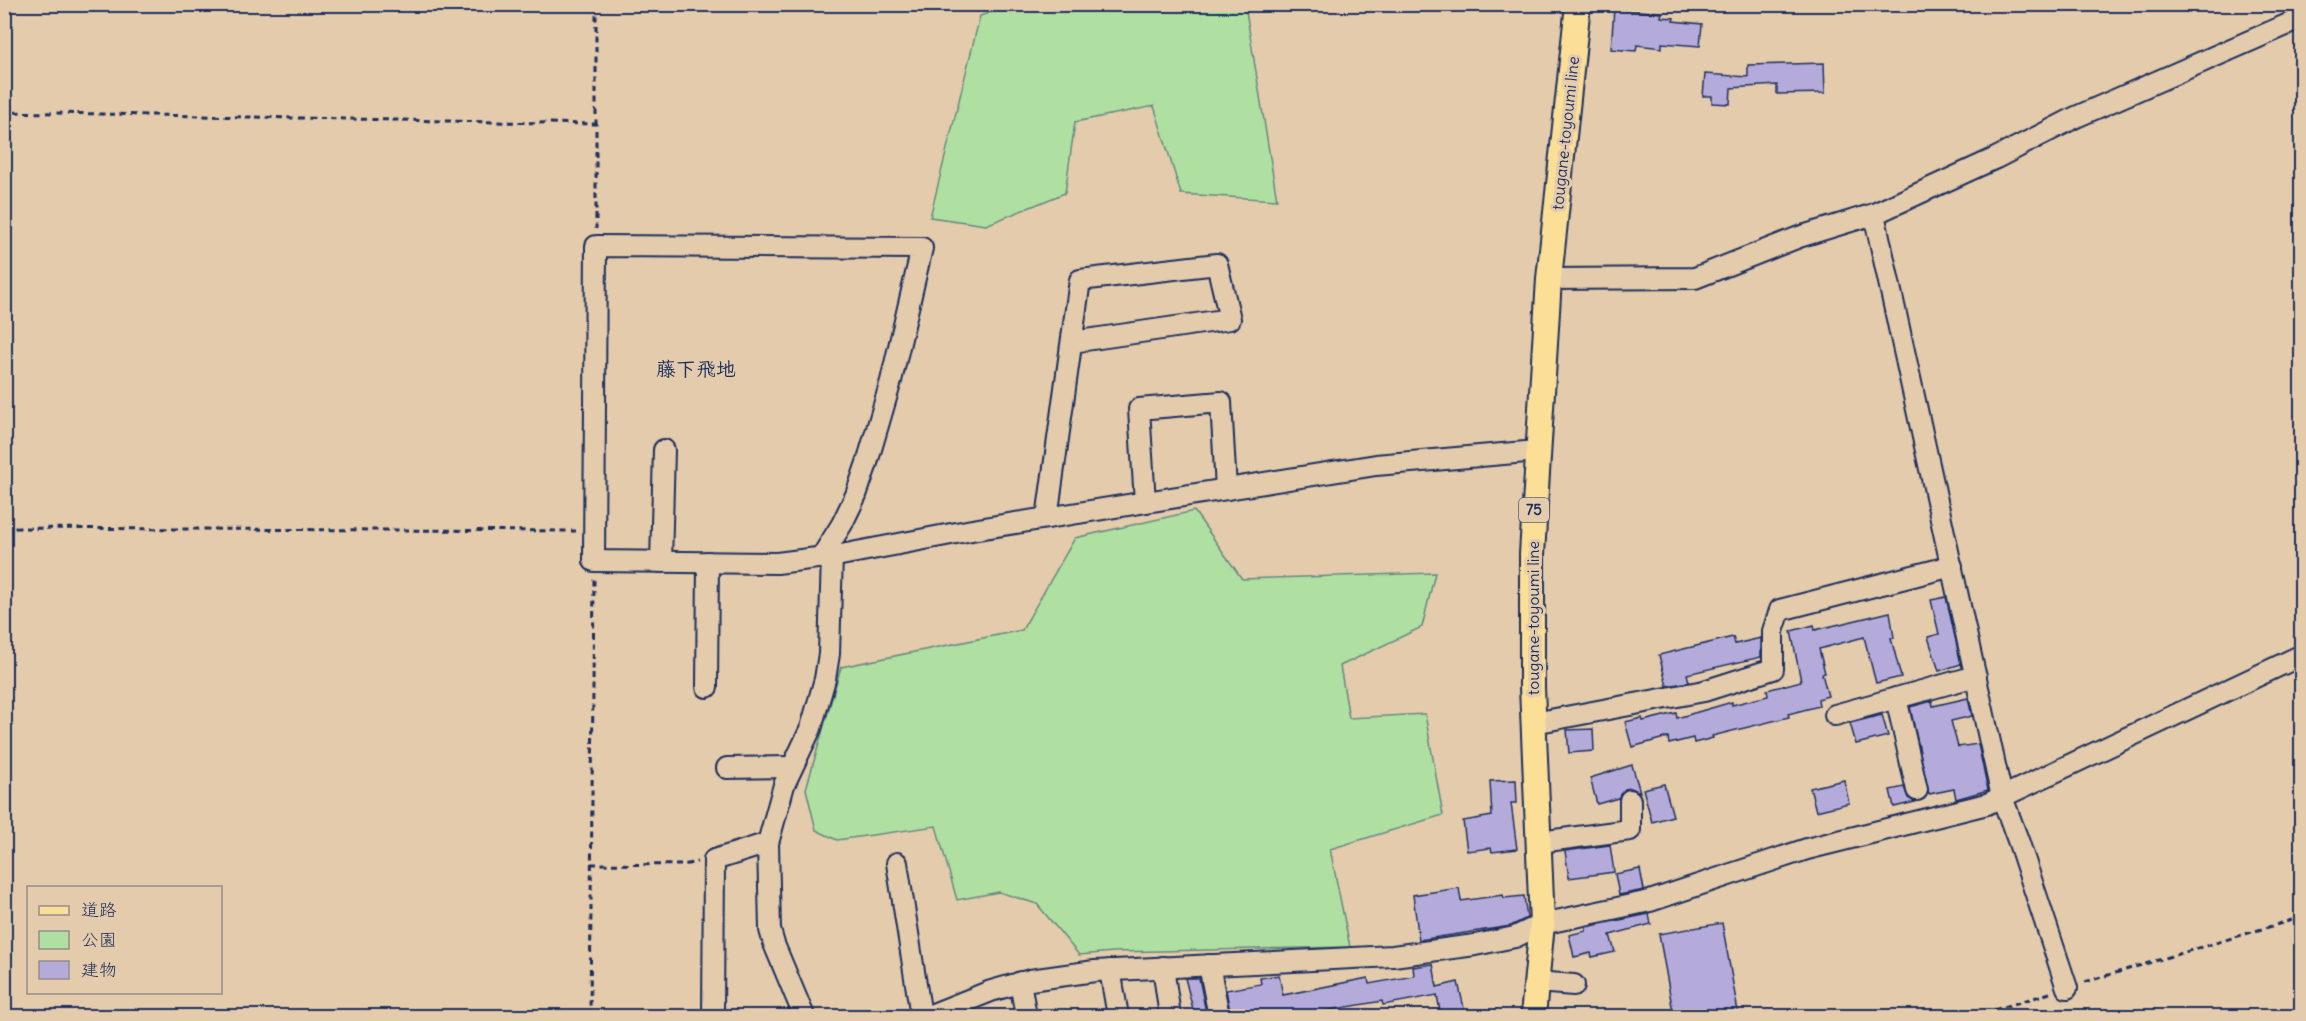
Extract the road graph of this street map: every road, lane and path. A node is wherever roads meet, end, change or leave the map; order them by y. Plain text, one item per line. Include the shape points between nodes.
1 (596, 4) edge
2 (1578, 4) edge
3 (2301, 18) edge
4 (4, 112) edge
5 (595, 124) junction
6 (1875, 214) junction
7 (596, 246) junction
8 (1549, 279) junction
9 (1072, 342) junction
10 (664, 450) dead end
11 (1537, 451) junction
12 (1226, 489) junction
13 (1145, 502) junction
14 (1047, 518) junction
15 (4, 528) edge
16 (593, 531) junction
17 (827, 557) junction
18 (594, 561) junction
19 (661, 562) junction
20 (708, 562) junction
21 (1952, 566) junction
22 (2301, 655) edge
23 (1976, 676) junction
24 (707, 687) dead end
25 (1896, 698) junction
26 (1835, 715) dead end
27 (1534, 723) junction
28 (791, 767) junction
29 (727, 768) dead end
30 (1917, 790) dead end
31 (2002, 797) junction
32 (1630, 800) dead end
33 (1540, 842) junction
34 (768, 843) junction
35 (714, 860) junction
36 (897, 863) dead end
37 (591, 864) junction
38 (2301, 917) edge
39 (1542, 924) junction
40 (1209, 965) junction
41 (1163, 967) junction
42 (1110, 970) junction
43 (1020, 982) junction
44 (1536, 982) junction
45 (1574, 985) dead end
46 (2067, 988) junction
47 (590, 1017) edge
48 (713, 1017) edge
49 (804, 1017) edge
50 (921, 1017) edge
51 (928, 1017) edge
52 (1026, 1017) edge
53 (1118, 1017) edge
54 (1170, 1017) edge
55 (1219, 1017) edge
56 (1533, 1017) edge
57 (1974, 1017) edge

1 - 5 path
2 - 8 main road, tougane-toyoumi line / 75
3 - 6 street via 2076,117
4 - 5 path
5 - 7 path
6 - 8 street via 1799,237 1695,278
6 - 21 street
7 - 16 street
7 - 17 street via 922,248 867,463
8 - 11 main road, tougane-toyoumi line / 75
9 - 9 street via 1080,280 1217,264 1230,319
9 - 14 street
10 - 19 street
11 - 12 street via 1376,465
11 - 27 main road, tougane-toyoumi line / 75 via 1532,554
12 - 13 street
12 - 13 street via 1221,402 1139,409
13 - 14 street
14 - 17 street
15 - 16 path
16 - 18 street
17 - 20 street via 777,563
17 - 28 street via 830,654 811,728
18 - 19 street
18 - 37 path
19 - 20 street
20 - 24 street
21 - 23 street
21 - 27 street via 1780,610 1773,631 1773,669 1704,691
22 - 31 street
23 - 25 street
23 - 31 street
25 - 26 street
25 - 30 street
27 - 33 main road, tougane-toyoumi line / 75
28 - 29 street
28 - 34 street
31 - 39 street via 1807,849 1650,901
31 - 46 street
32 - 33 street via 1630,831
33 - 39 main road, tougane-toyoumi line / 75
34 - 35 street
34 - 49 street via 770,930
35 - 37 path via 683,865
35 - 48 street
36 - 50 street
37 - 47 path
38 - 46 path
39 - 40 street via 1515,937 1393,956
39 - 44 main road, tougane-toyoumi line / 75
40 - 41 street
40 - 55 street
41 - 42 street
41 - 54 street
42 - 43 street
42 - 53 street
43 - 51 street
43 - 52 street
44 - 45 street
44 - 56 main road, tougane-toyoumi line / 75
46 - 57 path

